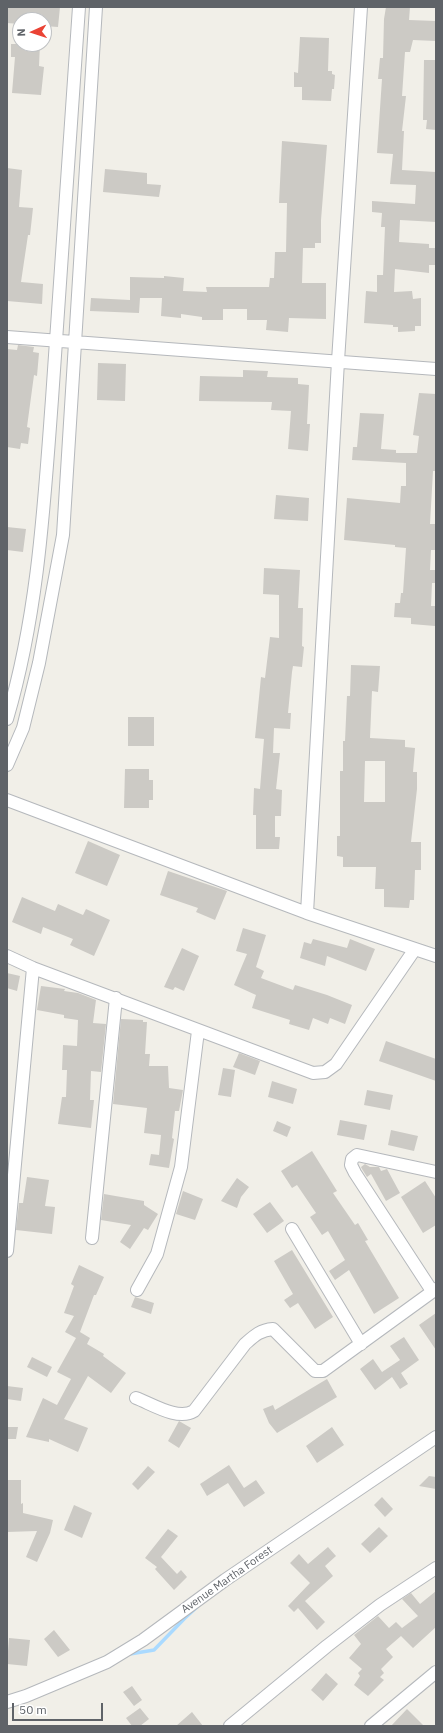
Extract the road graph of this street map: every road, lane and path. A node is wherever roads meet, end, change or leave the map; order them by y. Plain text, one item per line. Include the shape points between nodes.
1 (79, 7) edge
2 (96, 7) edge
3 (361, 7) edge
4 (7, 337) edge
5 (56, 340) junction
6 (74, 340) junction
7 (338, 361) junction
8 (436, 369) edge
9 (7, 719) edge
10 (7, 765) edge
11 (7, 800) edge
12 (307, 913) junction
13 (415, 949) junction
14 (7, 956) edge
15 (436, 956) edge
16 (33, 968) junction
17 (116, 998) junction
18 (198, 1031) junction
19 (436, 1172) edge
20 (292, 1229) dead end
21 (92, 1238) dead end
22 (7, 1250) edge
23 (137, 1290) dead end
24 (434, 1290) edge
25 (360, 1344) junction
26 (136, 1398) dead end
27 (436, 1437) edge
28 (436, 1568) edge
29 (436, 1672) edge
30 (7, 1702) edge
31 (230, 1726) edge
32 (371, 1726) edge

1 - 5 street
2 - 6 street
3 - 7 street
4 - 5 street
5 - 6 street
5 - 9 street via 43,522 30,620 18,682
6 - 7 street
6 - 10 street via 63,535 34,685 23,728
7 - 8 street
7 - 12 street
11 - 12 street
12 - 13 street
13 - 15 street
13 - 18 street via 336,1064 325,1072 313,1073
14 - 16 street
16 - 17 street
16 - 22 street
17 - 18 street
17 - 21 street
18 - 23 street via 181,1168 157,1254
19 - 24 street via 357,1155 352,1159 351,1165
20 - 25 street
24 - 25 street
25 - 26 street via 323,1371 316,1371 273,1329 263,1330 245,1344 194,1411 178,1414
27 - 30 street, Avenue Martha Forest via 225,1580 143,1640 107,1662
28 - 31 street via 374,1609
29 - 32 street

